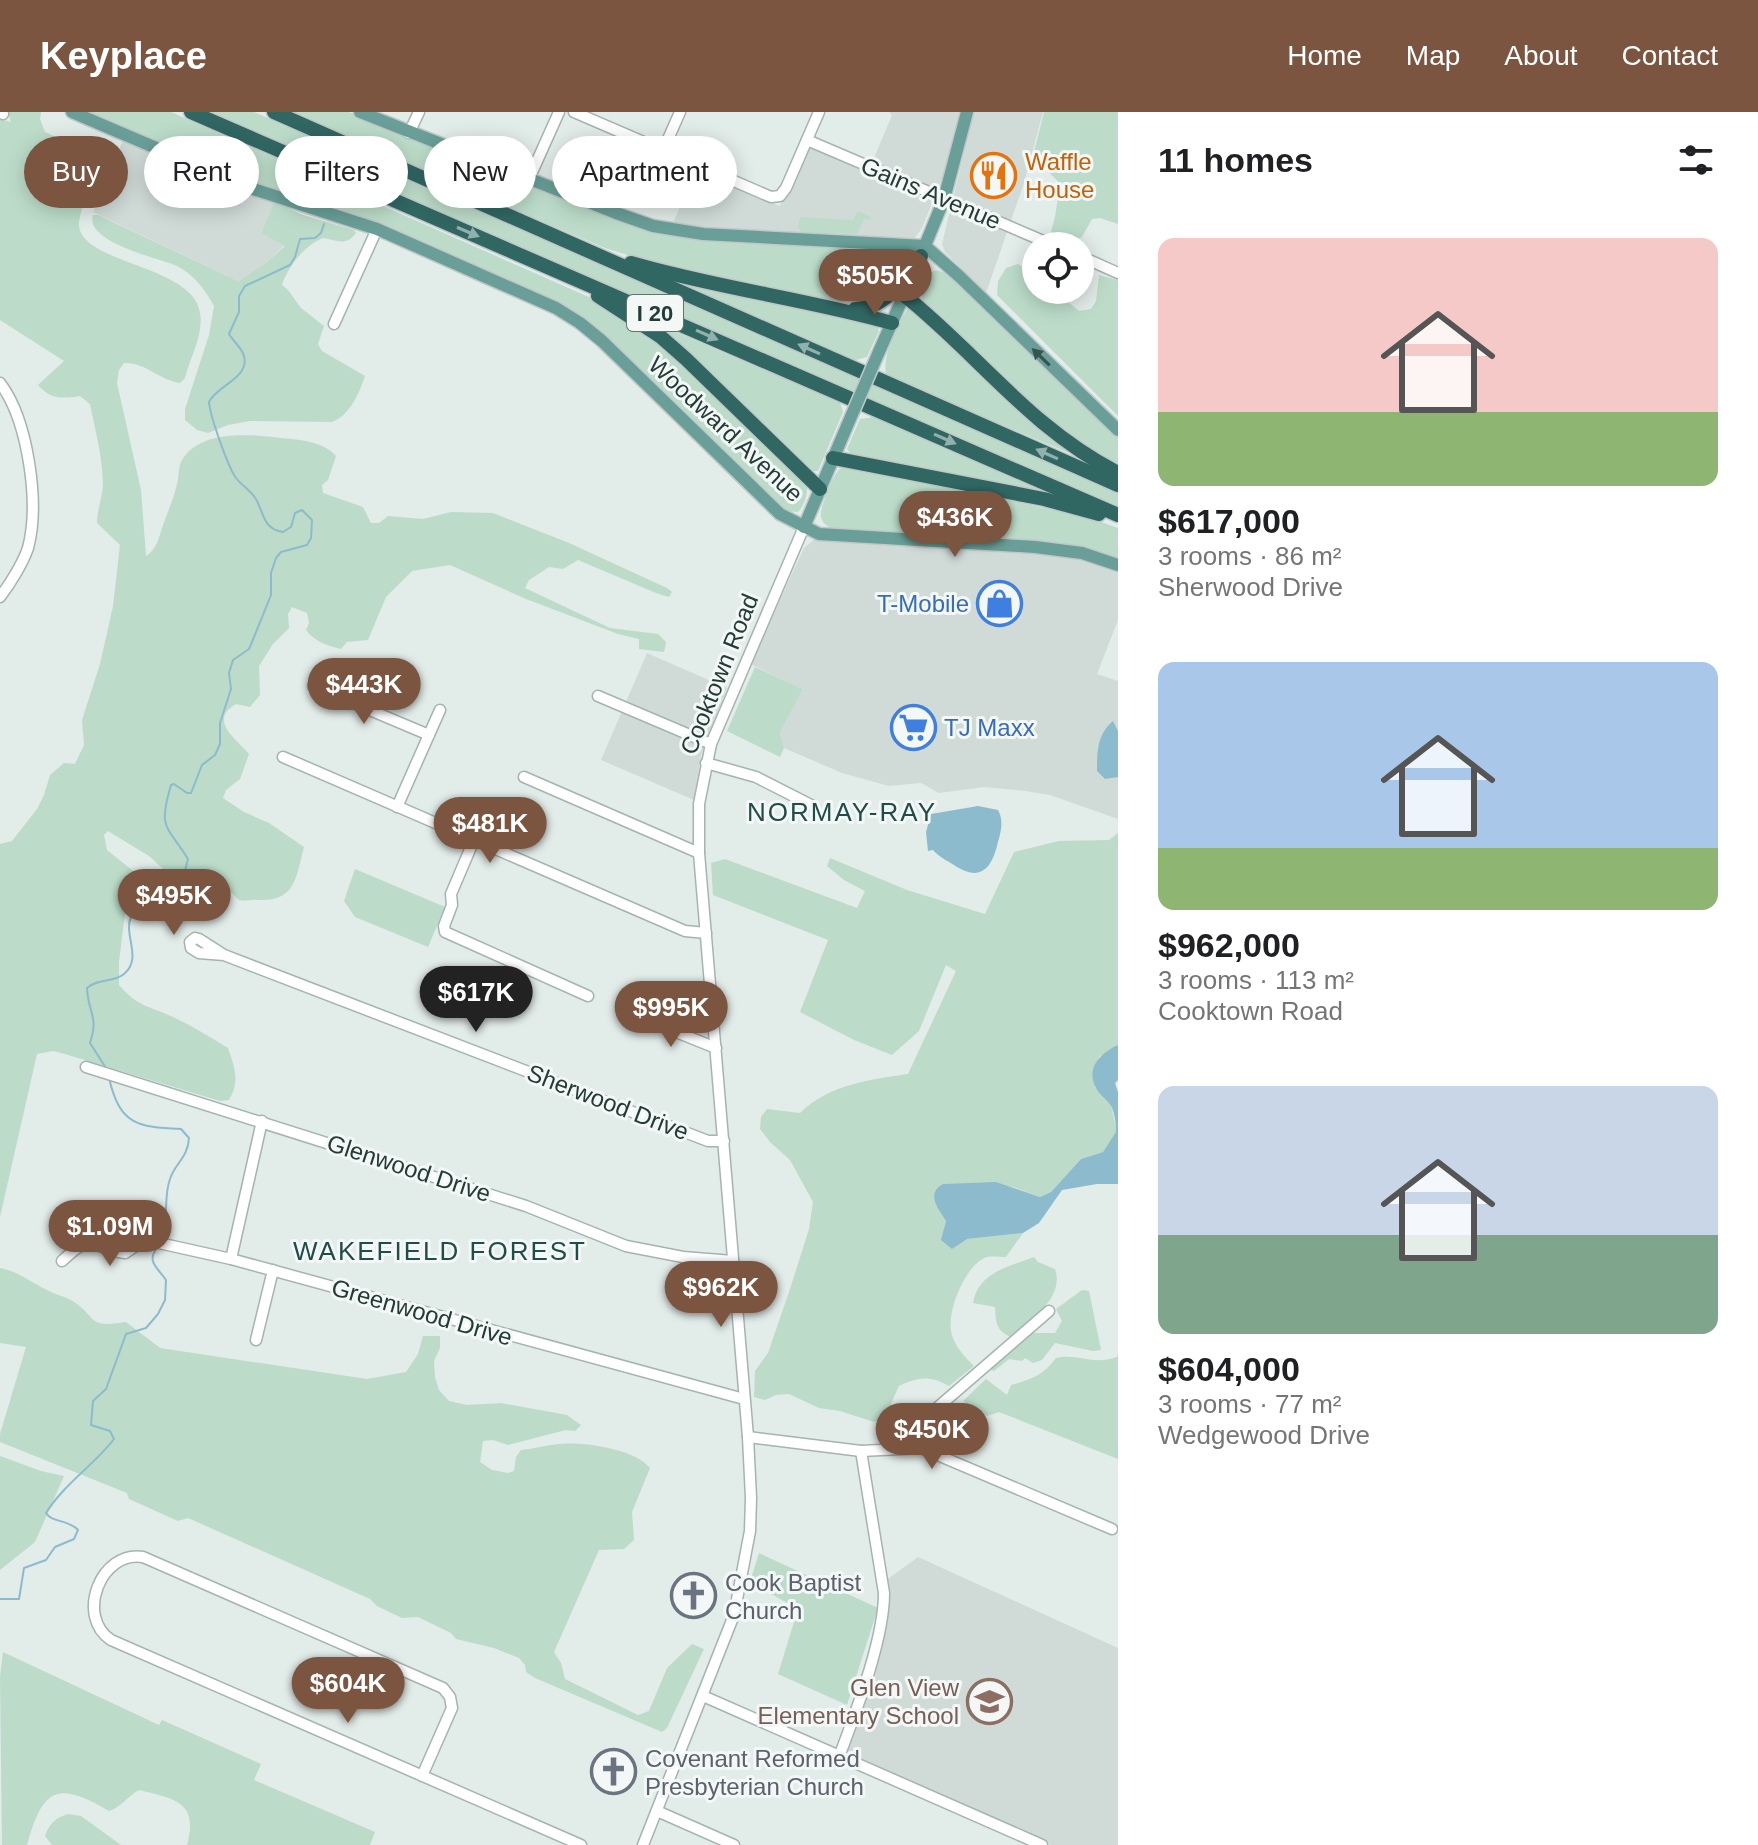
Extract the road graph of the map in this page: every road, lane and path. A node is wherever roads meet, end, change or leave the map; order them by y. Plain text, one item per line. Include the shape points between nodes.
1 (72, 112) edge
2 (191, 112) edge
3 (274, 112) edge
4 (360, 112) edge
5 (419, 112) edge
6 (559, 112) edge
7 (574, 112) edge
8 (680, 112) edge
9 (819, 112) edge
10 (967, 112) edge
11 (409, 133) junction
12 (629, 136) edge
13 (670, 136) edge
14 (424, 139) edge
15 (807, 140) junction
16 (536, 163) edge
17 (536, 182) edge
18 (737, 183) edge
19 (944, 199) junction
20 (377, 229) junction
21 (1022, 232) edge
22 (566, 242) junction
23 (923, 251) junction
24 (527, 257) junction
25 (1094, 262) edge
26 (1118, 273) edge
27 (904, 295) junction
28 (843, 309) junction
29 (892, 323) junction
30 (334, 324) dead end
31 (0, 383) edge
32 (1118, 430) edge
33 (833, 458) junction
34 (1118, 473) edge
35 (1118, 485) edge
36 (820, 489) junction
37 (1118, 517) edge
38 (804, 527) junction
39 (1118, 565) edge
40 (0, 597) edge
41 (313, 686) dead end
42 (598, 696) dead end
43 (440, 710) dead end
44 (429, 735) junction
45 (711, 744) junction
46 (283, 757) dead end
47 (706, 763) junction
48 (524, 777) dead end
49 (811, 805) dead end
50 (397, 807) junction
51 (474, 840) junction
52 (699, 853) junction
53 (706, 933) junction
54 (224, 955) dead end
55 (588, 996) dead end
56 (639, 1017) dead end
57 (716, 1048) junction
58 (86, 1067) dead end
59 (262, 1121) junction
60 (724, 1141) junction
61 (231, 1259) junction
62 (62, 1261) dead end
63 (733, 1261) junction
64 (273, 1270) junction
65 (1049, 1311) dead end
66 (256, 1340) dead end
67 (744, 1399) junction
68 (748, 1437) junction
69 (921, 1448) junction
70 (861, 1451) junction
71 (1112, 1529) dead end
72 (703, 1696) junction
73 (839, 1757) junction
74 (422, 1776) junction
75 (657, 1811) junction
76 (581, 1845) edge
77 (643, 1845) edge
78 (734, 1845) edge
79 (1042, 1845) edge

1 - 20 main road, Woodward Avenue via 250,188
2 -> 24 highway, I 20
3 - 22 highway, I 20
4 - 11 main road
5 - 11 street
6 - 16 street
7 - 12 street
8 - 13 street
9 - 15 street
10 - 19 main road, Cooktown Road
11 - 14 main road
15 - 18 street via 786,188 776,197
15 - 19 street, Gains Avenue
17 - 23 main road via 676,231
19 - 21 street, Gains Avenue
19 - 23 main road, Cooktown Road
20 - 30 street
20 - 38 main road, Woodward Avenue via 580,323 780,514
22 - 28 highway via 692,280
35 -> 22 highway, I 20
23 - 27 main road, Cooktown Road
23 - 28 highway via 883,301
32 -> 23 main road via 960,277
24 - 36 highway via 661,337
24 -> 37 highway, I 20
25 - 26 street
27 - 29 main road, Cooktown Road
27 - 34 highway via 1038,421
28 - 29 highway
29 - 33 main road, Cooktown Road, bridge
31 - 40 street via 23,438 33,512 28,549
33 - 36 main road, Cooktown Road
33 - 37 highway
36 - 38 main road, Cooktown Road
38 - 39 main road, Woodward Avenue via 819,534 1062,550
38 - 45 street, Cooktown Road
41 - 44 street
42 - 45 street
43 - 44 street
44 - 50 street
45 - 47 street, Cooktown Road
46 - 50 street
47 - 49 street via 756,777
47 - 52 street, Cooktown Road
48 - 52 street
50 - 51 street
51 - 53 street via 685,931
51 - 55 street via 452,890 445,932
52 - 53 street, Cooktown Road
53 - 57 street, Cooktown Road
54 - 60 street, Sherwood Drive via 708,1141
56 - 57 street
57 - 60 street, Cooktown Road
58 - 59 street, Glenwood Drive
59 - 61 street
59 - 63 street, Glenwood Drive via 526,1206 626,1246
60 - 63 street, Cooktown Road
61 - 62 street, Greenwood Drive via 143,1241 125,1253 86,1242
61 - 64 street, Greenwood Drive
63 - 67 street, Cooktown Road
64 - 66 street
64 - 67 street, Greenwood Drive
65 - 69 street via 930,1414
67 - 68 street, Cooktown Road
68 - 70 street
68 - 72 street, Cooktown Road via 751,1509 742,1579
69 - 70 street
69 - 71 street
70 - 73 street via 884,1615
72 - 73 street
72 - 75 street, Cooktown Road
73 - 79 street
74 - 74 street via 452,1708 447,1692 438,1686 135,1555 106,1571 93,1606 102,1633
74 - 76 street
75 - 77 street, Cooktown Road
75 - 78 street

